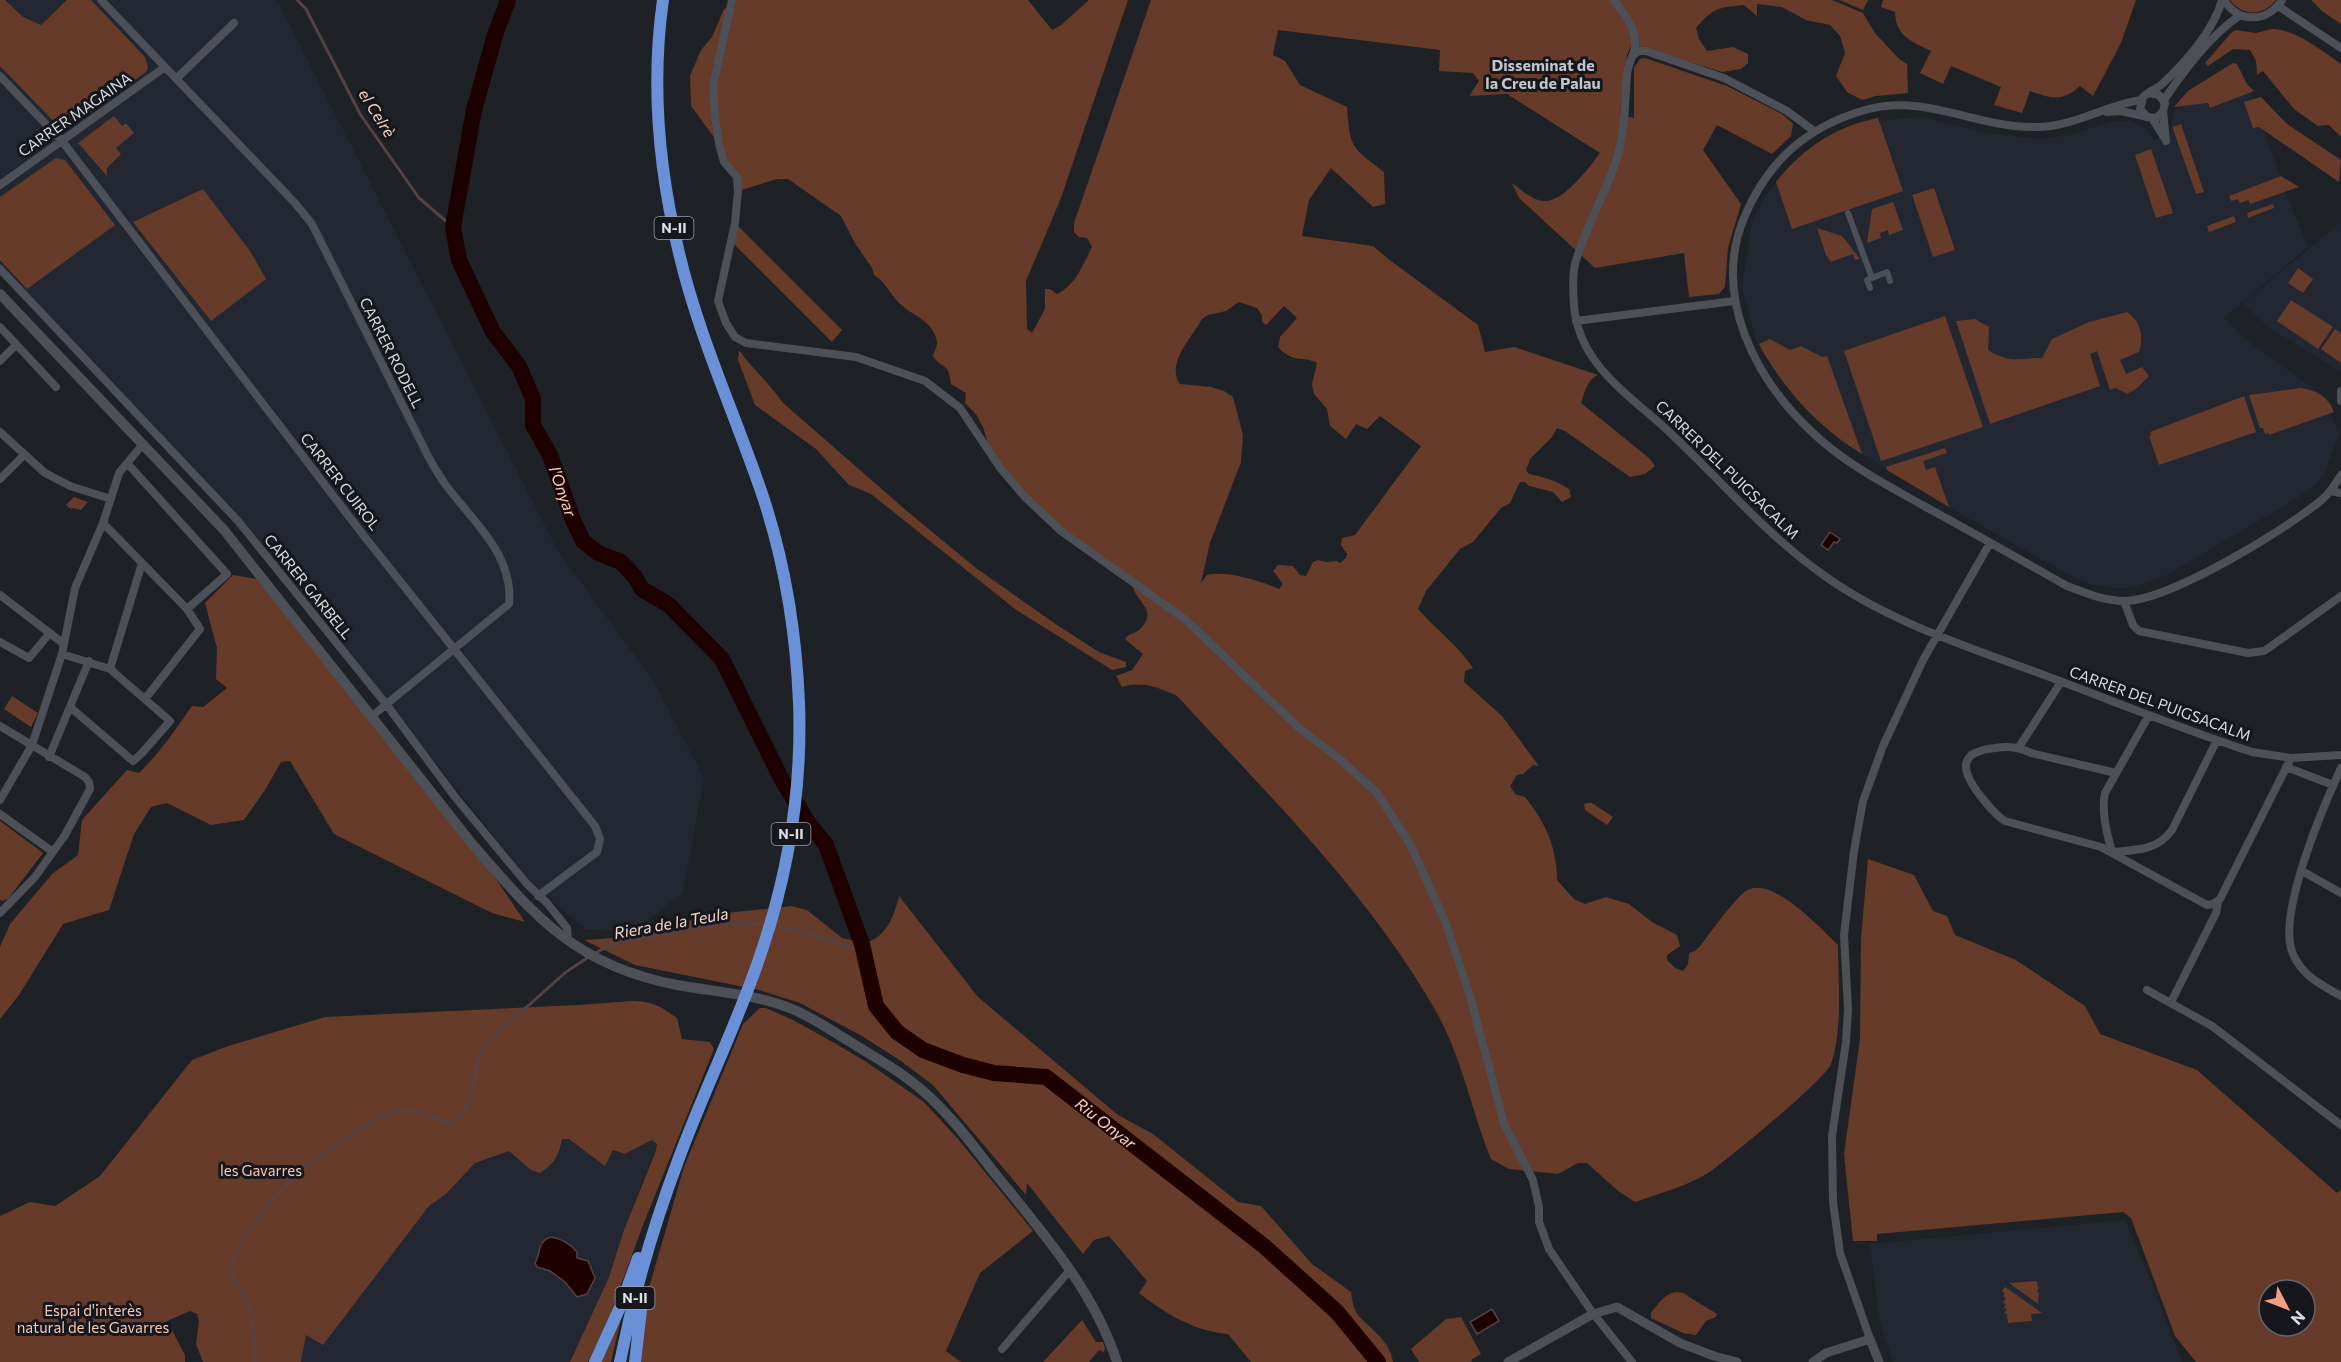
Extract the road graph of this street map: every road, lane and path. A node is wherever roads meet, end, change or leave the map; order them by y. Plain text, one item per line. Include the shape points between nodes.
1 (101, 0) edge
2 (663, 0) edge
3 (732, 0) edge
4 (1614, 0) edge
5 (2223, 0) edge
6 (2280, 3) edge
7 (2240, 15) junction
8 (234, 23) dead end
9 (2341, 48) edge
10 (1633, 55) junction
11 (165, 67) junction
12 (0, 76) edge
13 (177, 78) junction
14 (2149, 93) junction
15 (2141, 100) junction
16 (2164, 100) junction
17 (2163, 111) junction
18 (2099, 112) junction
19 (2150, 117) junction
20 (1814, 131) junction
21 (62, 141) junction
22 (0, 185) edge
23 (1848, 213) dead end
24 (0, 270) edge
25 (1872, 278) junction
26 (1890, 281) dead end
27 (1870, 288) dead end
28 (0, 294) edge
29 (1734, 301) junction
30 (1576, 321) junction
31 (0, 327) edge
32 (16, 345) junction
33 (0, 361) edge
34 (56, 387) dead end
35 (2341, 391) edge
36 (2341, 402) edge
37 (0, 432) edge
38 (142, 444) junction
39 (24, 455) junction
40 (127, 464) junction
41 (2341, 475) edge
42 (0, 479) edge
43 (2330, 491) junction
44 (2341, 493) edge
45 (111, 499) junction
46 (103, 523) junction
47 (1990, 543) junction
48 (142, 563) junction
49 (0, 595) edge
50 (2341, 596) edge
51 (2124, 601) junction
52 (187, 609) junction
53 (49, 634) junction
54 (1939, 634) junction
55 (0, 642) edge
56 (64, 644) junction
57 (454, 649) junction
58 (62, 654) junction
59 (89, 661) junction
60 (110, 669) junction
61 (2061, 682) junction
62 (144, 699) junction
63 (386, 704) junction
64 (70, 706) junction
65 (2149, 715) junction
66 (372, 716) junction
67 (0, 726) edge
68 (2217, 740) junction
69 (32, 745) junction
70 (2019, 747) junction
71 (2341, 755) edge
72 (49, 757) junction
73 (2291, 758) junction
74 (2286, 768) junction
75 (2341, 768) edge
76 (2116, 773) junction
77 (2333, 785) junction
78 (0, 800) edge
79 (0, 814) edge
80 (53, 852) junction
81 (2112, 852) junction
82 (2302, 871) junction
83 (2341, 893) edge
84 (538, 896) junction
85 (2218, 902) junction
86 (0, 912) edge
87 (568, 942) junction
88 (2147, 990) dead end
89 (2341, 996) edge
90 (2171, 1002) junction
91 (2341, 1125) edge
92 (660, 1211) junction
93 (653, 1235) junction
94 (1070, 1270) junction
95 (1593, 1314) junction
96 (1870, 1339) junction
97 (1002, 1349) dead end
98 (595, 1362) edge
99 (621, 1362) edge
100 (635, 1362) edge
101 (1117, 1362) edge
102 (1508, 1362) edge
103 (1632, 1362) edge
104 (1737, 1362) edge
105 (1813, 1362) edge
106 (1879, 1362) edge

1 - 11 street, CARRER RODELL
2 - 92 highway, N-II via 658,108 672,223 691,296 761,491 780,557 791,621 800,724 793,818 772,917
3 - 95 street via 713,86 719,144 724,162 737,177 735,223 718,301 735,337 746,342 856,357 925,381 945,395 968,418 1001,469 1043,516 1186,620 1298,727 1377,792 1410,844 1445,921 1471,999 1504,1124 1533,1180 1539,1222 1549,1249
4 - 10 street, CARRER DEL PUIGSACALM via 1632,26 1636,40
5 - 7 street
5 - 14 street via 2209,30 2167,79
6 - 7 street via 2260,17
6 - 9 street
7 - 16 street via 2215,35
8 - 13 street
10 - 20 street via 1646,51 1716,75 1787,111
10 - 30 street, CARRER DEL PUIGSACALM via 1627,74 1621,143 1576,264
11 - 13 street, CARRER RODELL
11 - 21 street, CARRER MAGAINA
12 - 21 street, CARRER CUIROL
13 - 57 street, CARRER RODELL via 312,224 428,456 503,562 510,589 509,604
14 - 15 street
14 - 16 street
15 - 18 street
15 - 19 street via 2140,109
16 - 17 street
17 - 19 street via 2158,117
17 - 19 street via 2166,141
18 - 19 street via 2121,111
18 - 20 street via 2069,123 2036,127 2006,125 1906,104 1866,110
20 - 29 street via 1782,158 1752,198 1741,224 1736,251
21 - 22 street, CARRER MAGAINA
21 - 57 street, CARRER CUIROL
23 - 25 street
24 - 63 street, CARRER GARBELL via 238,521
25 - 26 street via 1887,272
25 - 27 street via 1867,280
28 - 38 main road
29 - 30 street
29 - 47 street via 1740,324 1769,384 1812,433 1856,467
30 - 54 street, CARRER DEL PUIGSACALM via 1592,359 1606,376 1795,554 1825,577 1896,617
31 - 32 street
32 - 33 street
32 - 34 street
35 - 36 street
37 - 39 street
38 - 40 street
38 - 66 main road via 224,530
39 - 42 street
39 - 45 street via 45,473 70,486
40 - 45 street via 119,473
40 - 52 street via 227,574
41 - 43 street
43 - 44 street
43 - 51 street via 2320,502 2248,549 2156,595
45 - 46 street
46 - 48 street
46 - 56 street via 75,588
47 - 51 street via 2067,586
47 - 54 street
48 - 52 street
48 - 60 street
49 - 53 street
50 - 51 street via 2264,651 2248,653 2139,632
52 - 62 street via 200,629
53 - 55 street via 30,658
53 - 56 street
54 - 61 street, CARRER DEL PUIGSACALM
54 - 96 street via 1917,672 1863,801 1844,935 1848,1010 1832,1136 1833,1202 1839,1253
56 - 58 street
57 - 63 street, CARRER RODELL
57 - 84 street, CARRER CUIROL via 599,833 597,852
58 - 59 street
58 - 69 street
59 - 60 street
59 - 64 street
60 - 62 street
61 - 65 street, CARRER DEL PUIGSACALM
61 - 70 street
62 - 64 street via 170,721 133,761
63 - 66 street, CARRER RODELL
63 - 84 street, CARRER GARBELL via 455,797
64 - 72 street
65 - 68 street, CARRER DEL PUIGSACALM
65 - 76 street
66 - 87 main road via 514,894
67 - 69 street
68 - 73 street, CARRER DEL PUIGSACALM via 2259,754
68 - 81 street via 2163,841 2142,849
69 - 72 street
69 - 78 street
70 - 76 street
70 - 81 street via 1976,751 1966,764 1970,782 1995,813 2010,824
71 - 73 street, CARRER DEL PUIGSACALM
72 - 80 street via 84,777 90,789
73 - 74 street
74 - 77 street
74 - 85 street
75 - 77 street
76 - 81 street via 2103,801
77 - 82 street
79 - 80 street
80 - 86 street via 35,877
81 - 85 street via 2200,902
82 - 83 street
82 - 89 street via 2288,929 2291,948 2304,972
84 - 87 street, CARRER GARBELL via 567,928
85 - 90 street
87 - 94 main road via 640,977 789,1008 901,1074 924,1092 958,1130
88 - 90 street
90 - 91 street via 2212,1026
92 - 93 highway, N-II
92 - 98 highway via 645,1238
93 - 99 highway, N-II
93 - 100 highway
94 - 97 street
94 - 101 main road via 1101,1320
95 - 102 street
95 - 103 street
95 - 104 street via 1622,1308 1680,1343
96 - 105 street via 1827,1353
96 - 106 street

